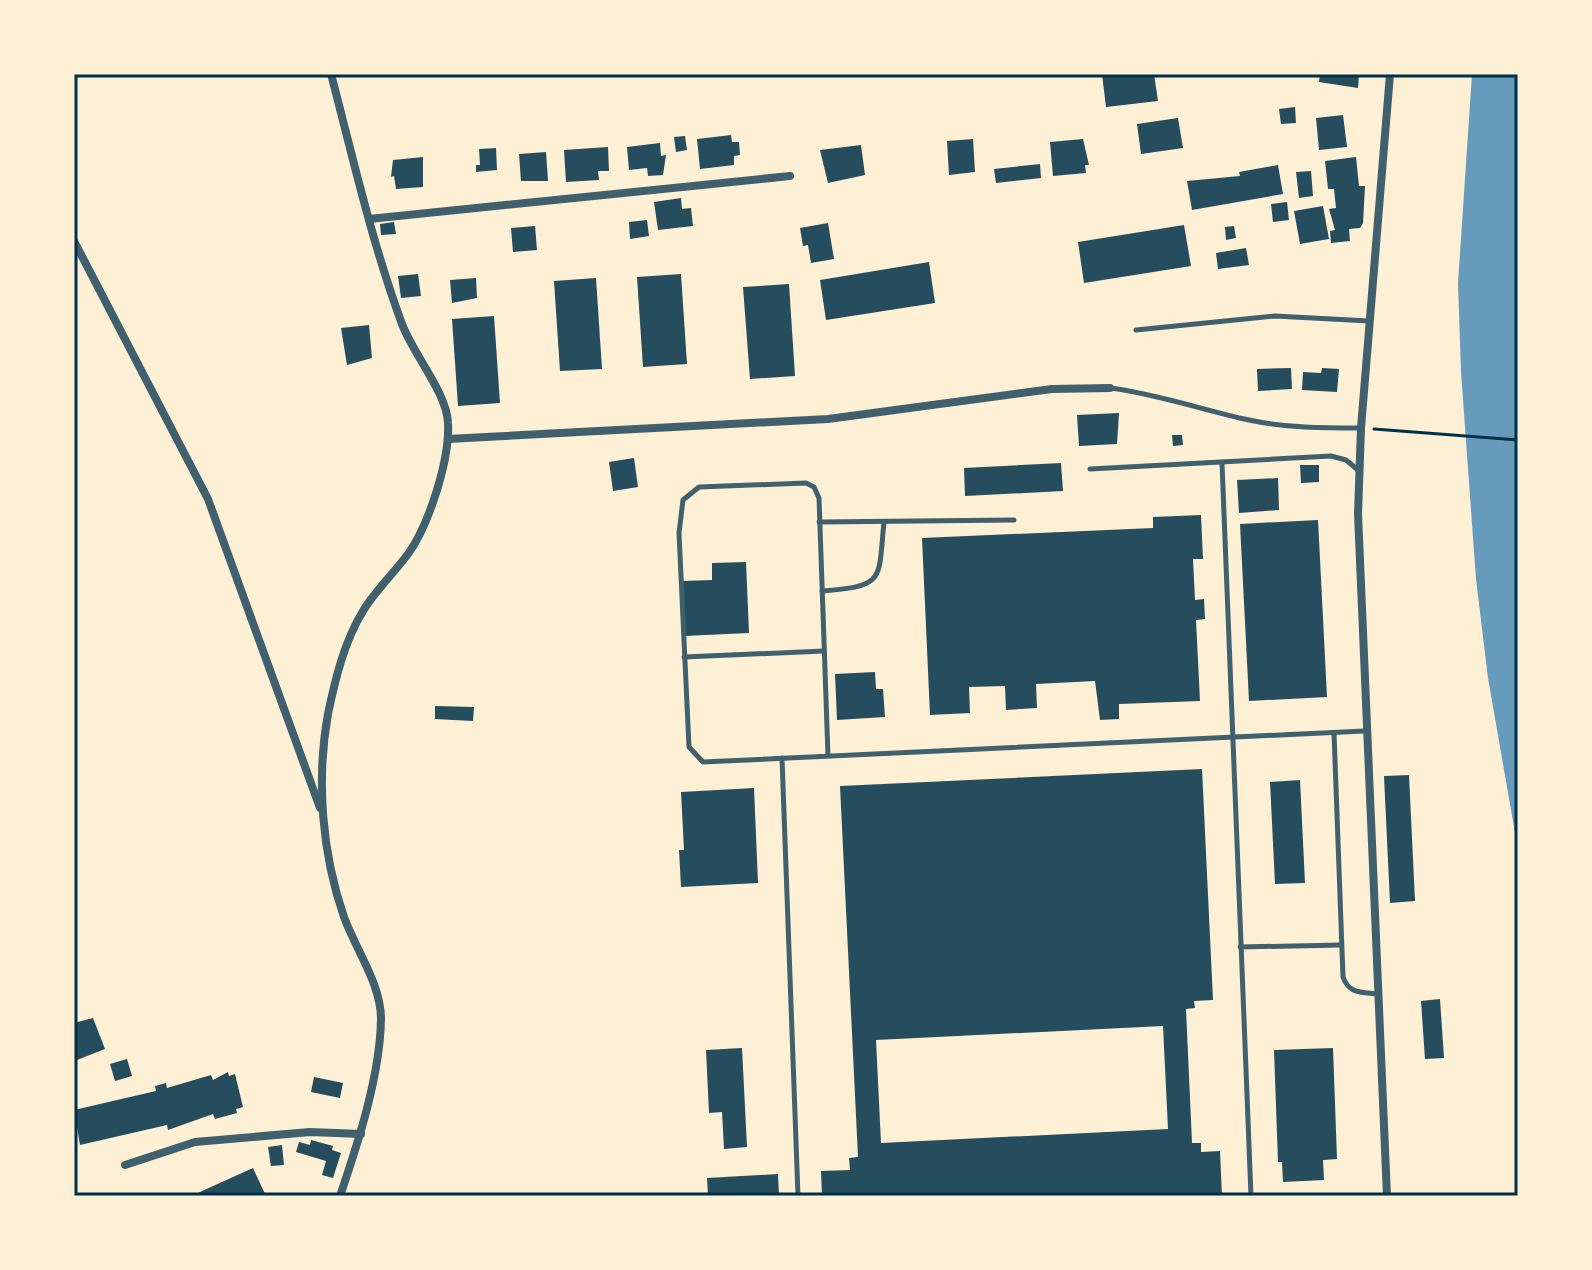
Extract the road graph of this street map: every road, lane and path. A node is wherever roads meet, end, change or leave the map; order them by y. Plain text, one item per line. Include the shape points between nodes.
1 (331, 74) edge
2 (1390, 74) edge
3 (790, 176) dead end
4 (369, 219) junction
5 (74, 241) edge
6 (1370, 321) junction
7 (1136, 330) dead end
8 (1110, 388) joint
9 (1361, 428) junction
10 (448, 439) junction
11 (1518, 440) edge
12 (1222, 463) junction
13 (1090, 469) dead end
14 (1359, 471) junction
15 (1014, 520) dead end
16 (819, 522) junction
17 (884, 522) junction
18 (822, 591) junction
19 (824, 651) junction
20 (684, 657) junction
21 (1364, 731) junction
22 (1334, 733) junction
23 (1233, 739) junction
24 (828, 756) junction
25 (782, 758) junction
26 (325, 822) junction
27 (1341, 945) junction
28 (1240, 947) junction
29 (1378, 994) junction
30 (361, 1134) junction
31 (125, 1165) dead end
32 (340, 1196) edge
33 (798, 1196) edge
34 (1251, 1196) edge
35 (1387, 1196) edge

1 - 4 street
2 - 6 street
3 - 4 street
4 - 10 street via 408,339 444,405
5 - 26 street via 208,499
6 - 7 lane via 1275,316
6 - 9 street
8 - 9 lane via 1297,428
8 - 10 street via 1052,389 828,419
9 - 11 path
9 - 14 street
10 - 26 street via 417,539 362,612 347,644 328,717 321,781
12 - 13 lane
12 - 14 lane via 1331,456
12 - 23 lane
14 - 21 street
15 - 17 lane
16 - 17 lane
16 - 18 lane
16 - 20 lane via 819,498 806,483 699,487 688,492 679,533
17 - 18 lane via 879,572 872,583
18 - 19 lane
19 - 20 lane
19 - 24 lane
20 - 25 lane via 689,747 695,757 703,762
21 - 22 lane
21 - 29 street
22 - 23 lane
22 - 27 lane
23 - 24 lane
23 - 28 lane
24 - 25 lane
25 - 33 lane
26 - 30 street via 344,917 375,990 381,1019
27 - 28 lane
27 - 29 lane via 1346,986
28 - 34 lane
29 - 35 street
30 - 31 street via 310,1132 195,1142
30 - 32 street

